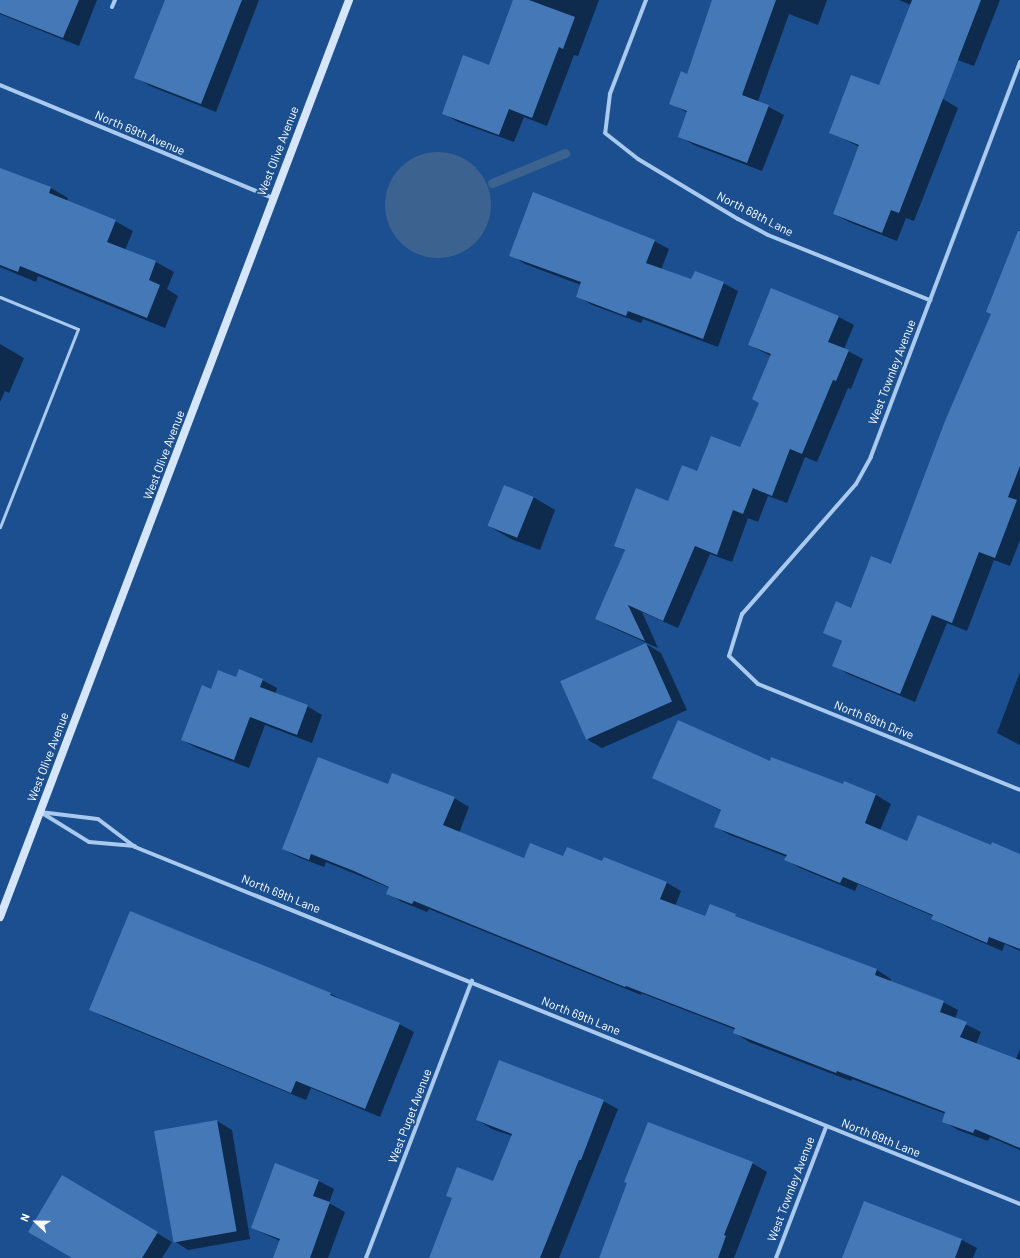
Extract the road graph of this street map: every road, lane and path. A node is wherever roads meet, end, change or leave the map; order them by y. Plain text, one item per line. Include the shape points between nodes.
1 (115, 0) edge
2 (349, 0) edge
3 (646, 0) edge
4 (112, 7) dead end
5 (1020, 62) edge
6 (0, 85) edge
7 (273, 198) junction
8 (0, 297) edge
9 (930, 300) junction
10 (0, 527) edge
11 (729, 656) joint
12 (1020, 790) edge
13 (40, 812) junction
14 (135, 846) junction
15 (0, 917) edge
16 (472, 981) junction
17 (826, 1127) junction
18 (1020, 1204) edge
19 (366, 1258) edge
20 (776, 1258) edge

1 - 4 street
2 - 7 main road, West Olive Avenue
3 - 9 street, North 68th Lane via 610,94 605,133 638,159 768,235
5 - 9 street, West Townley Avenue
6 - 7 street, North 69th Avenue
7 - 13 main road, West Olive Avenue
8 - 10 lane via 78,329
9 - 11 street, West Townley Avenue via 864,470 856,484 742,614
11 - 12 street, North 69th Drive via 758,684
13 - 14 street, North 69th Lane via 89,842
13 - 14 street, North 69th Lane via 98,819
13 - 15 main road, West Olive Avenue
14 - 16 street, North 69th Lane
16 - 17 street, North 69th Lane
16 - 19 street, West Puget Avenue
17 - 18 street, North 69th Lane
17 - 20 street, West Townley Avenue

